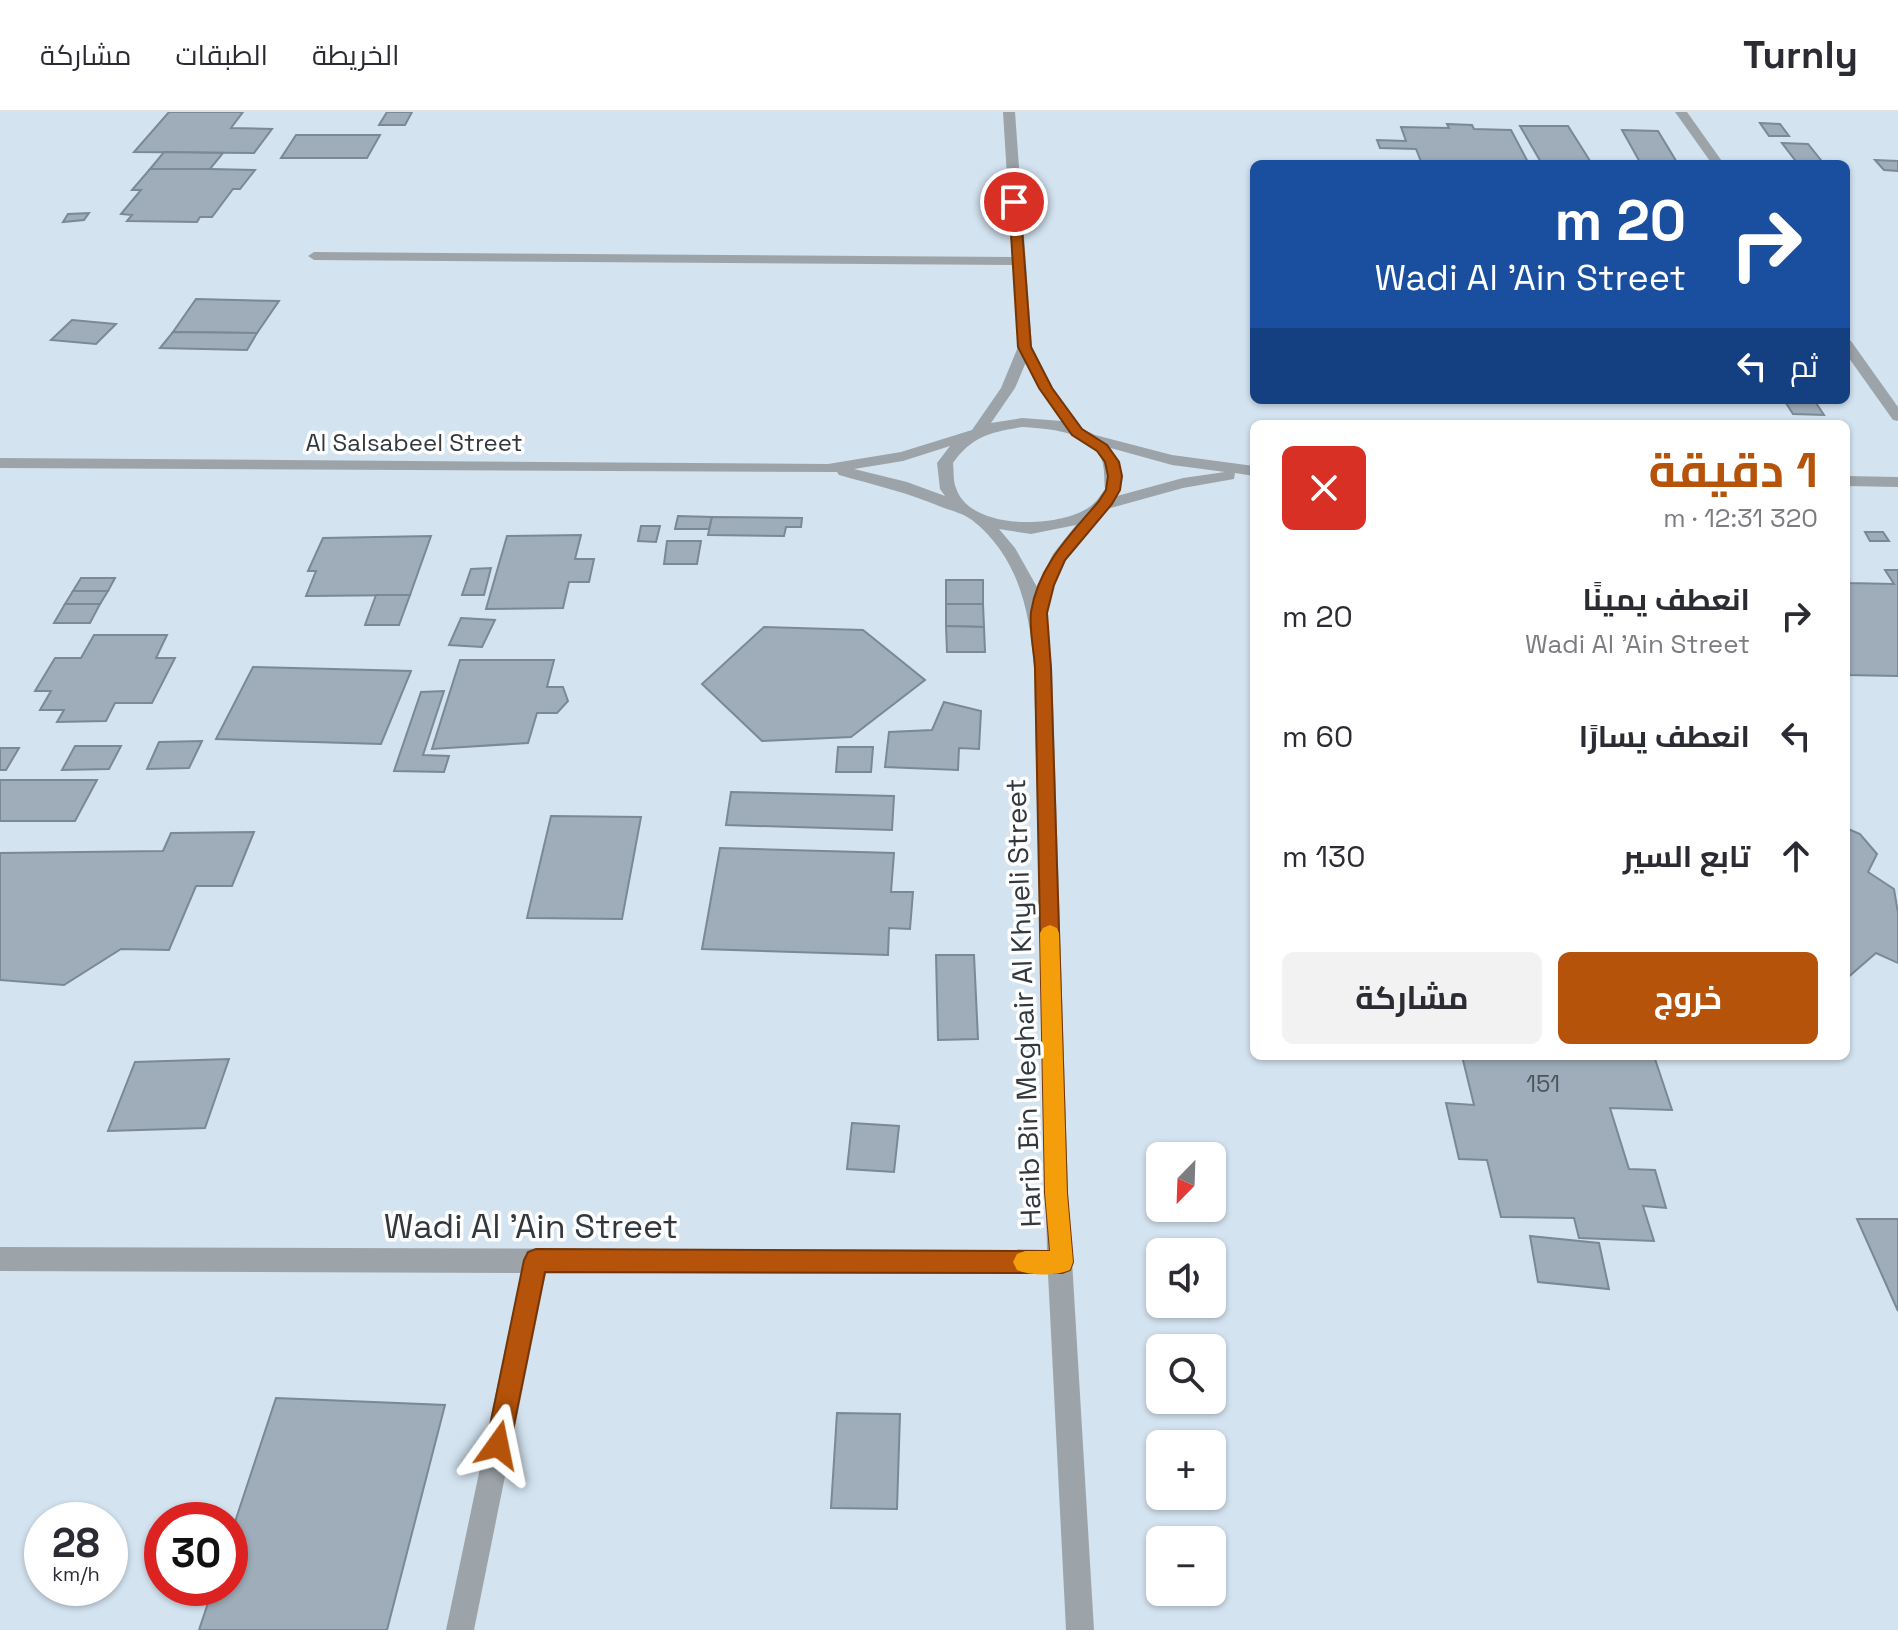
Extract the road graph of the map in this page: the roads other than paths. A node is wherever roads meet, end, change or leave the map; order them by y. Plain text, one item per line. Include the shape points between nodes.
1 (1009, 112) edge
2 (1681, 112) edge
3 (1715, 160) edge
4 (314, 256) dead end
5 (1018, 261) junction
6 (1025, 347) junction
7 (1850, 350) edge
8 (1898, 417) edge
9 (975, 432) junction
10 (1082, 434) junction
11 (0, 463) edge
12 (828, 469) junction
13 (1250, 471) edge
14 (1250, 473) edge
15 (1850, 481) edge
16 (1898, 482) edge
17 (1100, 508) junction
18 (974, 515) junction
19 (1039, 613) junction
20 (0, 1259) edge
21 (536, 1260) junction
22 (1062, 1262) junction
23 (460, 1630) edge
24 (1080, 1630) edge

1 - 5 street
2 - 3 street
4 - 5 street
5 - 6 street
6 - 9 street via 1008,388
6 - 10 street via 1046,388
7 - 8 street
9 - 10 street via 1028,421
9 - 12 street, Al Salsabeel Street via 903,456
9 - 18 street via 954,447 944,480 952,498
10 - 13 street via 1172,460
10 - 17 street via 1112,462 1113,490
11 - 12 street, Al Salsabeel Street
12 - 18 street, Al Salsabeel Street via 902,485
14 - 17 street via 1183,483
15 - 16 street
17 - 18 street via 1071,524 1040,529 1008,527
17 - 19 street, Harib Bin Meghair Al Khyeli Street via 1059,558
18 - 19 street, Harib Bin Meghair Al Khyeli Street via 1000,537 1016,561
19 - 22 street, Harib Bin Meghair Al Khyeli Street
20 - 21 street, Wadi Al 'Ain Street
21 - 22 street, Wadi Al 'Ain Street
21 - 23 street
22 - 24 street, Harib Bin Meghair Al Khyeli Street

